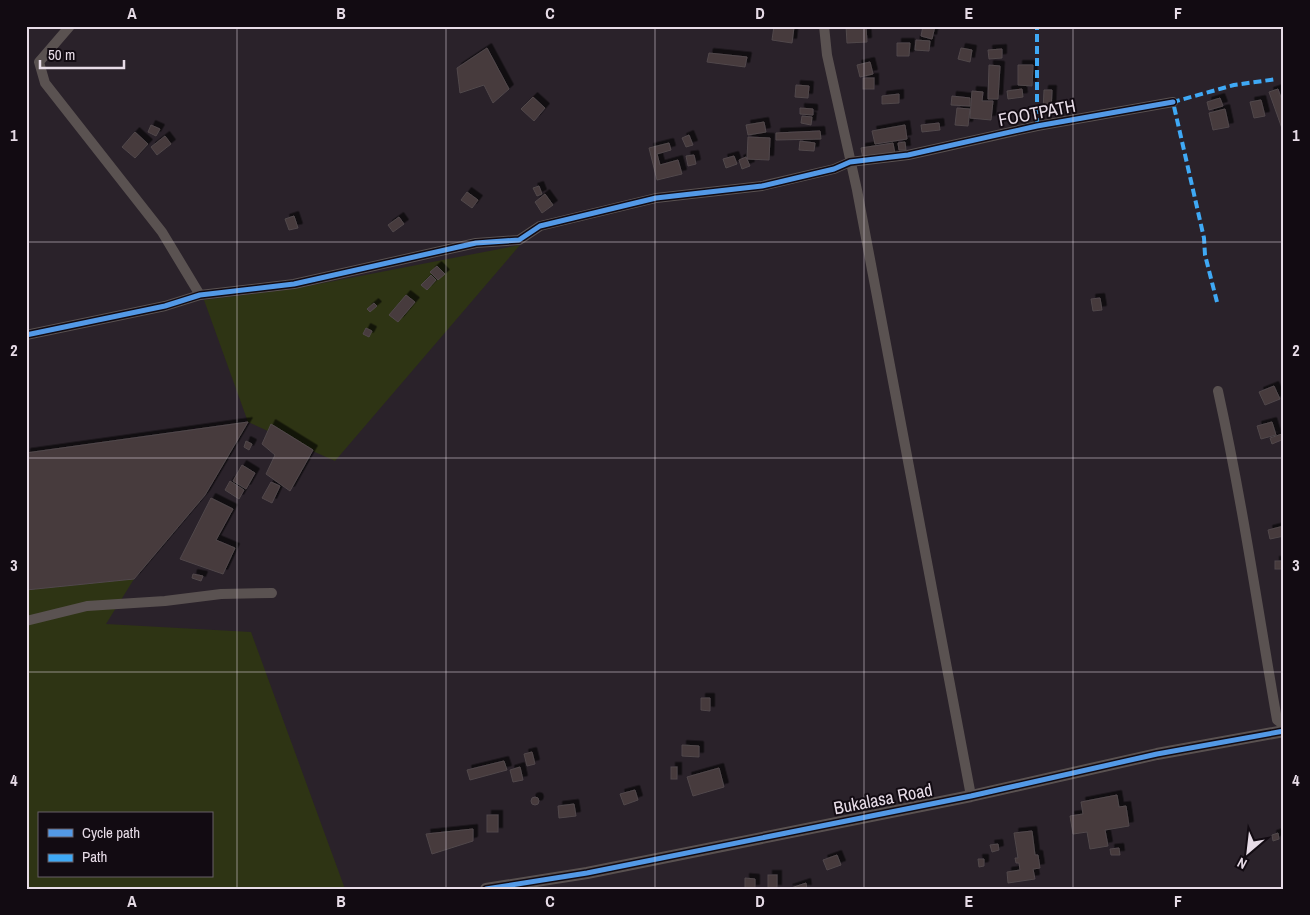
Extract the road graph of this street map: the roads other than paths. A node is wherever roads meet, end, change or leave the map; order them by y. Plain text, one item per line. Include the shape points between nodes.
1 (70, 26) edge
2 (824, 26) edge
3 (1173, 102) dead end
4 (850, 162) junction
5 (200, 295) junction
6 (26, 335) edge
7 (1218, 391) dead end
8 (272, 593) dead end
9 (26, 621) edge
10 (1284, 725) edge
11 (1284, 732) edge
12 (971, 796) junction
13 (486, 889) edge

1 - 5 street via 39,62 46,83 162,232
2 - 4 street
3 - 4 street, FOOTPATH via 1037,126 908,155
4 - 5 street, FOOTPATH via 834,170 762,186 656,198 540,226 519,240 476,243 294,284
4 - 12 street
5 - 6 street, FOOTPATH via 165,306
7 - 10 street via 1237,475 1277,720
8 - 9 street via 86,606
11 - 12 street, Bukalasa Road via 1157,754
12 - 13 street, Bukalasa Road via 587,873

